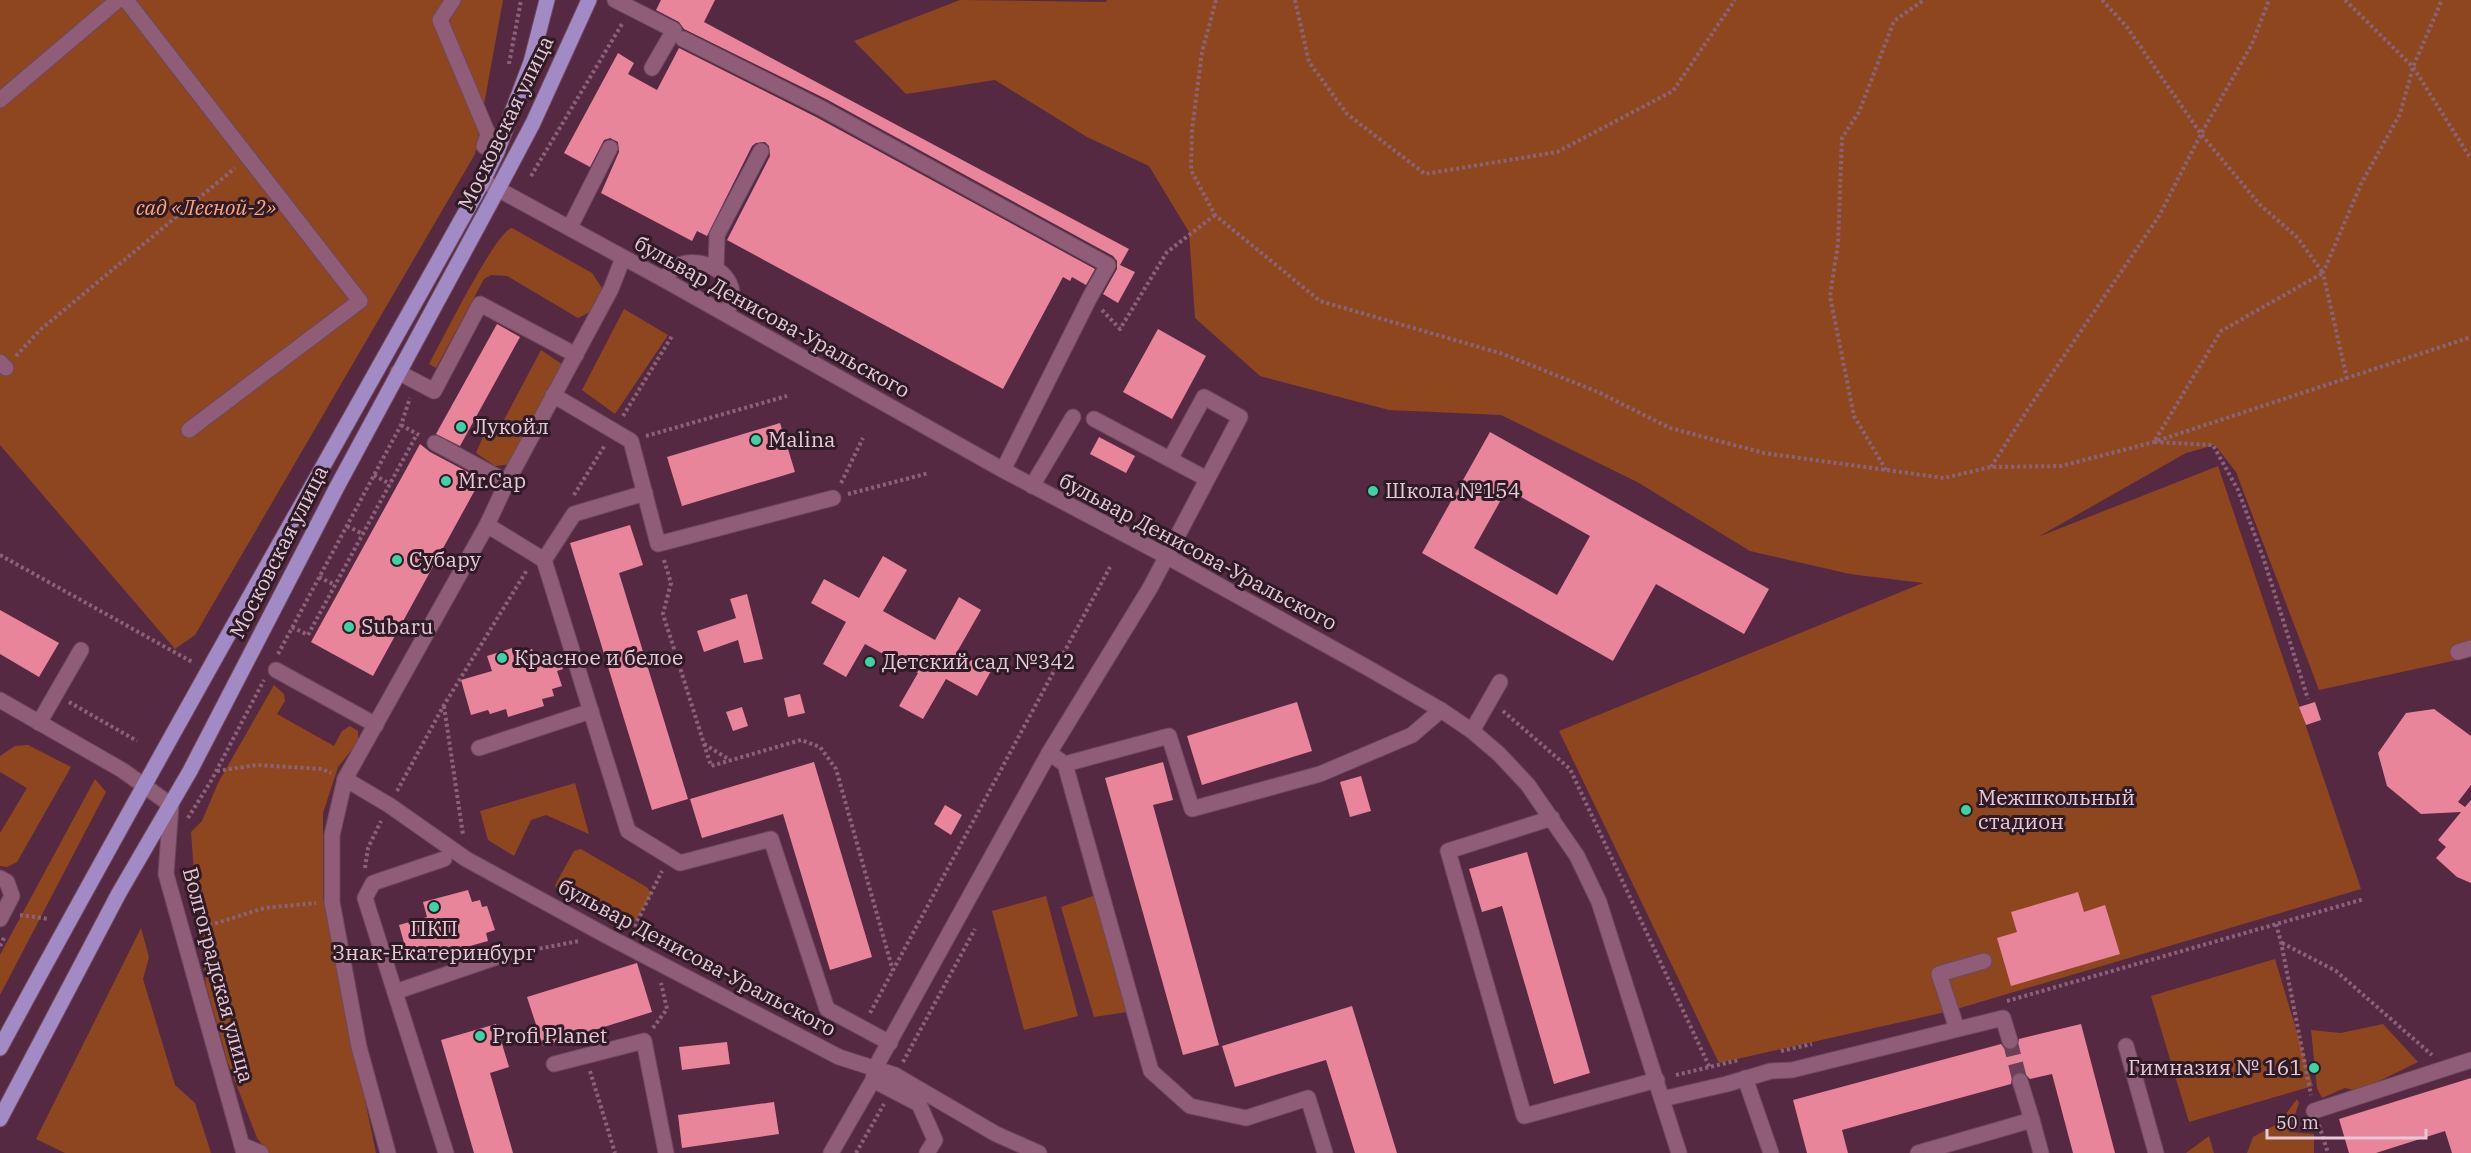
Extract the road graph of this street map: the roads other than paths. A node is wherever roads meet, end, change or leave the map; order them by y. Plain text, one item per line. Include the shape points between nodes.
1 (453, 0) edge
2 (547, 0) edge
3 (589, 0) edge
4 (615, 0) edge
5 (129, 2) edge
6 (683, 39) dead end
7 (652, 68) dead end
8 (0, 100) edge
9 (610, 148) dead end
10 (761, 151) dead end
11 (497, 153) junction
12 (483, 181) junction
13 (498, 189) junction
14 (570, 227) junction
15 (623, 258) junction
16 (716, 268) junction
17 (663, 279) junction
18 (726, 314) junction
19 (576, 355) junction
20 (398, 372) junction
21 (553, 395) junction
22 (1073, 417) dead end
23 (1094, 419) dead end
24 (189, 430) dead end
25 (435, 443) dead end
26 (1170, 459) junction
27 (1003, 470) junction
28 (1207, 479) junction
29 (507, 482) junction
30 (1032, 486) junction
31 (645, 493) junction
32 (833, 498) road end
33 (487, 525) junction
34 (1166, 556) junction
35 (540, 558) junction
36 (81, 650) dead end
37 (272, 669) road end
38 (1500, 682) dead end
39 (0, 701) edge
40 (1441, 710) junction
41 (591, 711) junction
42 (39, 723) junction
43 (376, 724) junction
44 (1475, 725) junction
45 (479, 748) dead end
46 (1049, 753) junction
47 (1065, 764) junction
48 (345, 779) junction
49 (143, 784) junction
50 (171, 805) junction
51 (1552, 818) junction
52 (444, 859) dead end
53 (0, 878) edge
54 (0, 920) edge
55 (506, 954) road end
56 (1984, 961) dead end
57 (395, 992) junction
58 (1957, 1029) junction
59 (2010, 1041) tunnel mouth
60 (890, 1043) junction
61 (2126, 1047) dead end
62 (0, 1048) edge
63 (2471, 1060) edge
64 (554, 1064) dead end
65 (874, 1074) junction
66 (1664, 1078) junction
67 (1745, 1078) junction
68 (2020, 1081) tunnel mouth
69 (894, 1082) junction
70 (1662, 1099) junction
71 (2314, 1111) road end
72 (0, 1119) edge
73 (2032, 1120) junction
74 (243, 1149) edge
75 (261, 1153) edge
76 (388, 1153) edge
77 (446, 1153) edge
78 (666, 1153) edge
79 (831, 1153) edge
80 (927, 1153) edge
81 (1039, 1153) edge
82 (1325, 1153) edge
83 (1678, 1153) edge
84 (1771, 1153) edge
85 (1918, 1153) edge
86 (2041, 1153) edge
87 (2156, 1153) edge

1 - 11 street via 440,20 488,134 484,146
2 - 11 main road, Московская улица via 531,62
3 - 13 main road, Московская улица
4 - 7 street via 674,30
5 - 8 street
5 - 24 street via 360,301
6 - 27 street via 821,108 1108,265
9 - 14 street
10 - 16 street via 717,235
11 - 12 main road, Московская улица
12 - 13 street, бульвар Денисова-Уральского
12 - 49 main road, Московская улица
13 - 14 street, бульвар Денисова-Уральского
13 - 20 main road, Московская улица
14 - 15 street, бульвар Денисова-Уральского
15 - 17 street, бульвар Денисова-Уральского
15 - 19 street via 612,290
16 - 17 street via 700,262 680,264
16 - 18 street via 732,294
17 - 18 street, бульвар Денисова-Уральского
18 - 27 street, бульвар Денисова-Уральского
19 - 20 street via 480,304 434,391
19 - 21 street
20 - 50 main road, Московская улица
21 - 29 street
21 - 31 street via 631,441
22 - 30 street
23 - 26 street
25 - 29 street
26 - 28 street
26 - 28 street via 1204,397 1240,417
27 - 30 street, бульвар Денисова-Уральского
28 - 34 street
29 - 33 street
30 - 34 street, бульвар Денисова-Уральского
31 - 32 street via 658,544
31 - 35 street via 574,514
33 - 35 street
33 - 43 street
34 - 40 street, бульвар Денисова-Уральского
34 - 46 street
35 - 41 street
36 - 42 street
37 - 43 street
38 - 44 street
39 - 42 street
40 - 44 street, бульвар Денисова-Уральского
40 - 47 street via 1412,735 1320,774 1192,809 1169,736
41 - 45 street
41 - 60 street via 628,831 680,863 771,838 827,1009
42 - 49 street
43 - 48 street
44 - 51 street, бульвар Денисова-Уральского
46 - 47 street
46 - 60 street
47 - 82 street via 1151,1071 1190,1106 1246,1118 1308,1098
48 - 65 street, бульвар Денисова-Уральского via 389,804 466,859
48 - 76 street via 332,835 332,902 358,1047
49 - 50 street
49 - 62 main road, Московская улица
50 - 72 main road, Московская улица via 119,892
50 - 74 street, Волгоградская улица via 166,874
51 - 66 street, бульвар Денисова-Уральского via 1577,856 1599,902
51 - 66 street via 1448,851 1524,1116
52 - 57 street via 373,883 365,898
53 - 54 street via 7,882 12,896
55 - 57 street
56 - 58 street via 1939,974
57 - 77 street
58 - 59 street via 2003,1018
58 - 67 street
60 - 65 street
61 - 87 street
63 - 71 street
64 - 78 street via 644,1041
65 - 69 street, бульвар Денисова-Уральского
65 - 79 street
66 - 70 street, бульвар Денисова-Уральского
67 - 70 street
67 - 84 street
68 - 73 street
69 - 80 street via 919,1104 935,1140
69 - 81 street, бульвар Денисова-Уральского
70 - 83 street, бульвар Денисова-Уральского
73 - 85 street
73 - 86 street
74 - 75 street

